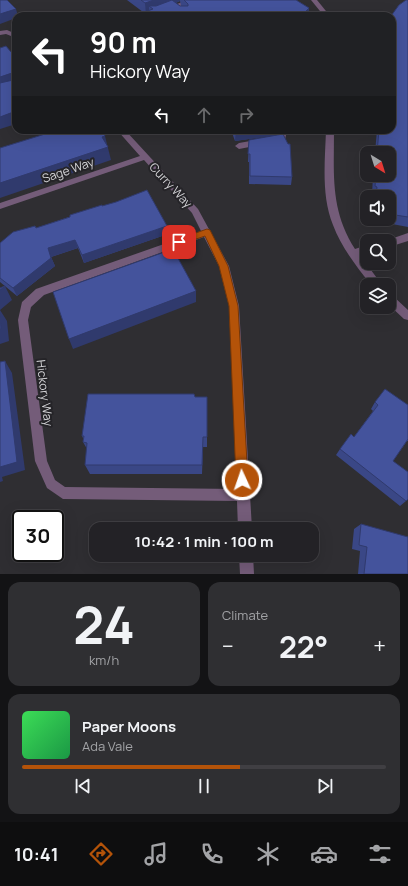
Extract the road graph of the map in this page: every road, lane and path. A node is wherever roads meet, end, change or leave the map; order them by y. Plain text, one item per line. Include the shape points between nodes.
1 (193, 0) edge
2 (314, 0) edge
3 (167, 12) edge
4 (324, 12) edge
5 (0, 33) edge
6 (12, 34) edge
7 (125, 134) edge
8 (282, 134) edge
9 (330, 134) edge
10 (239, 146) dead end
11 (144, 156) junction
12 (0, 206) edge
13 (207, 232) junction
14 (408, 237) edge
15 (396, 241) edge
16 (360, 252) edge
17 (353, 254) junction
18 (372, 278) edge
19 (396, 305) edge
20 (408, 316) edge
21 (243, 495) junction
22 (244, 522) edge
23 (246, 562) edge
24 (247, 574) edge

1 - 3 street
2 - 4 street
5 - 6 street
7 - 11 street, Curry Way
8 - 10 street via 282,138
9 - 17 street via 330,194 335,219
11 - 12 street, Sage Way
11 - 13 street, Curry Way via 195,211
13 - 21 street, Curry Way via 224,266 234,306
13 - 21 street, Hickory Way via 40,292 26,305 23,320 40,461 51,484 63,493
14 - 15 street
16 - 17 street
17 - 18 street
19 - 20 street
21 - 22 street, Curry Way
23 - 24 street

